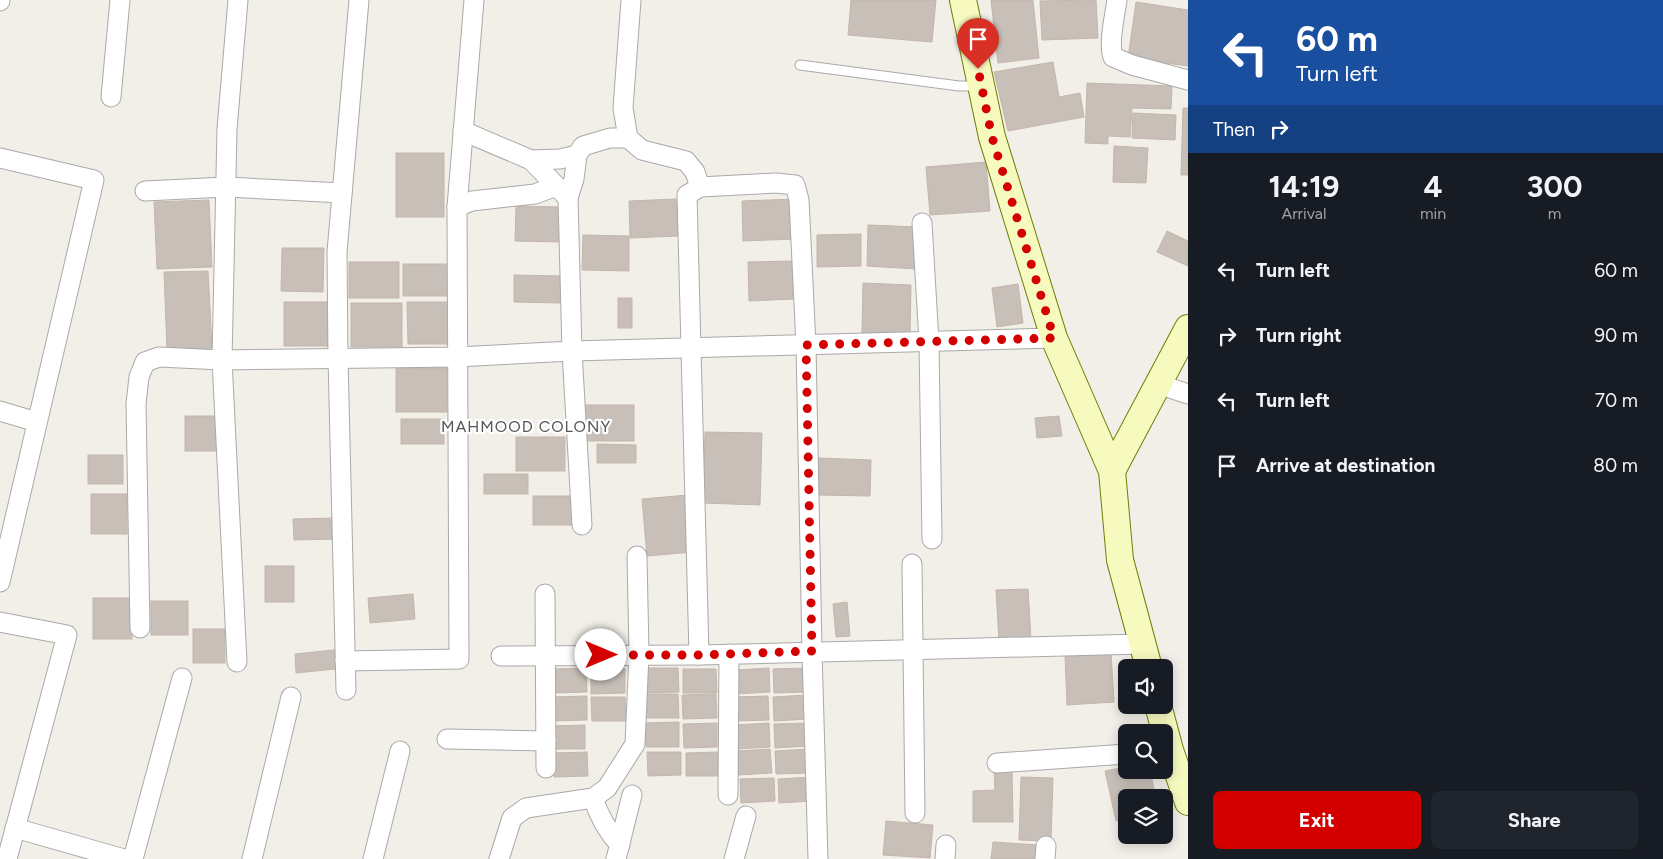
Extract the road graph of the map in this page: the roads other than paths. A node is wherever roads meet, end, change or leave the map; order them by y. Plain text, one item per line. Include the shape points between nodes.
1 (120, 0) edge
2 (238, 0) edge
3 (359, 0) edge
4 (474, 0) edge
5 (631, 0) edge
6 (963, 0) edge
7 (1117, 0) edge
8 (800, 65) dead end
9 (1188, 80) edge
10 (981, 86) junction
11 (111, 98) dead end
12 (463, 131) junction
13 (628, 138) junction
14 (576, 154) junction
15 (0, 158) edge
16 (532, 160) junction
17 (226, 187) junction
18 (700, 188) junction
19 (145, 191) dead end
20 (562, 192) junction
21 (342, 193) junction
22 (457, 207) junction
23 (922, 223) dead end
24 (1188, 328) edge
25 (1054, 338) junction
26 (929, 342) junction
27 (806, 345) junction
28 (691, 348) junction
29 (572, 351) junction
30 (457, 357) junction
31 (338, 358) junction
32 (222, 360) junction
33 (1158, 384) junction
34 (1188, 394) edge
35 (0, 411) edge
36 (37, 422) junction
37 (1112, 471) junction
38 (582, 525) dead end
39 (932, 539) dead end
40 (637, 556) dead end
41 (912, 564) dead end
42 (0, 582) edge
43 (545, 594) dead end
44 (0, 622) edge
45 (140, 628) dead end
46 (913, 649) junction
47 (812, 651) junction
48 (639, 654) junction
49 (729, 654) junction
50 (544, 655) junction
51 (699, 655) junction
52 (501, 656) dead end
53 (1146, 656) edge
54 (345, 661) junction
55 (237, 662) dead end
56 (182, 678) dead end
57 (346, 690) dead end
58 (291, 697) dead end
59 (447, 739) dead end
60 (546, 741) junction
61 (400, 751) dead end
62 (1118, 755) edge
63 (996, 763) dead end
64 (1173, 766) edge
65 (546, 768) dead end
66 (632, 795) dead end
67 (728, 795) dead end
68 (592, 798) junction
69 (1188, 802) edge
70 (915, 813) dead end
71 (746, 816) dead end
72 (15, 828) junction
73 (618, 852) edge
74 (7, 859) edge
75 (124, 859) edge
76 (133, 859) edge
77 (252, 859) edge
78 (373, 859) edge
79 (499, 859) edge
80 (734, 859) edge
81 (818, 859) edge

1 - 11 street
2 - 17 street via 227,128
3 - 21 street
4 - 12 street
5 - 13 street via 623,108
6 - 10 street
7 - 9 street via 1112,35 1113,57
8 - 10 lane via 959,86
10 - 25 street via 992,137
12 - 16 street
12 - 22 street
13 - 14 street via 610,138 583,146
13 - 18 street via 642,150 686,161 695,172
14 - 16 street via 560,160
14 - 20 street via 574,179
15 - 36 street via 94,180
16 - 20 street
17 - 19 street
17 - 21 street
17 - 32 street
18 - 27 street via 776,183 795,185 799,200
18 - 28 street via 687,195
20 - 22 street via 472,201
20 - 29 street
21 - 31 street via 338,252
22 - 30 street
23 - 26 street
24 - 33 street
25 - 26 street
25 - 37 street
26 - 27 street
26 - 39 street
27 - 28 street
27 - 47 street
28 - 29 street
28 - 51 street
29 - 30 street
29 - 38 street
30 - 31 street
30 - 54 street via 459,658
31 - 32 street
31 - 54 street
32 - 45 street via 159,357 145,362 139,377 136,404
32 - 55 street
33 - 34 street
33 - 37 street
35 - 36 street
36 - 42 street
37 - 53 street via 1120,560
40 - 48 street
41 - 46 street
43 - 50 street
44 - 72 street via 67,635
46 - 47 street
46 - 53 street
46 - 70 street
47 - 49 street
47 - 81 street
48 - 50 street
48 - 51 street
48 - 68 street via 635,744 607,788
49 - 51 street
49 - 67 street
50 - 52 street
50 - 60 street
54 - 57 street
56 - 76 street
58 - 77 street
59 - 60 street
60 - 65 street
61 - 78 street
62 - 63 street
64 - 69 street
66 - 73 street
68 - 73 street
68 - 79 street via 526,808 512,818
71 - 80 street
72 - 74 street
72 - 75 street

